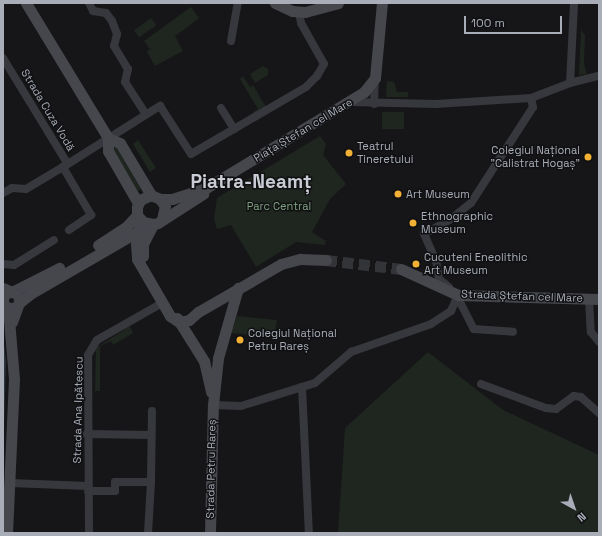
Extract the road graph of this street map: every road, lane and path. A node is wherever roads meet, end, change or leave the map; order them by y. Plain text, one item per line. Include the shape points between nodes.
1 (26, 3) edge
2 (89, 3) edge
3 (238, 3) edge
4 (275, 3) edge
5 (338, 3) edge
6 (377, 3) edge
7 (382, 3) edge
8 (574, 3) edge
9 (299, 12) junction
10 (232, 41) dead end
11 (3, 58) edge
12 (599, 76) edge
13 (375, 78) junction
14 (570, 83) junction
15 (531, 98) junction
16 (350, 102) junction
17 (374, 104) junction
18 (221, 108) dead end
19 (146, 114) junction
20 (234, 129) junction
21 (108, 141) junction
22 (65, 165) junction
23 (206, 188) junction
24 (3, 193) edge
25 (156, 197) junction
26 (138, 203) junction
27 (147, 222) junction
28 (69, 230) dead end
29 (54, 240) dead end
30 (118, 242) junction
31 (137, 258) junction
32 (326, 260) tunnel mouth
33 (3, 264) edge
34 (401, 269) tunnel mouth
35 (238, 288) junction
36 (457, 297) junction
37 (5, 299) edge
38 (594, 299) edge
39 (19, 303) junction
40 (162, 303) junction
41 (198, 312) junction
42 (181, 318) junction
43 (7, 324) edge
44 (513, 332) dead end
45 (599, 342) edge
46 (481, 384) dead end
47 (302, 387) junction
48 (213, 404) junction
49 (152, 411) dead end
50 (599, 413) edge
51 (87, 434) junction
52 (151, 435) junction
53 (151, 482) junction
54 (10, 483) junction
55 (88, 489) junction
56 (7, 533) edge
57 (89, 533) edge
58 (148, 533) edge
59 (210, 533) edge
60 (310, 533) edge

1 - 21 main road
2 - 19 street via 93,11 106,13 112,20 117,34 114,46 128,70 125,82
3 - 10 street
4 - 9 main road
5 - 9 main road
6 - 7 main road
7 - 13 main road
8 - 14 street
9 - 20 street via 301,23 324,64 318,76 306,87
11 - 22 street, Strada Cuza Vodă
12 - 14 street
13 - 16 main road, Piața Ștefan cel Mare via 368,88
13 - 17 street
14 - 15 street
15 - 17 street via 436,104
15 - 36 street via 533,107 471,203 451,219 424,234 436,261 438,279
16 - 17 street
16 - 23 main road, Piața Ștefan cel Mare
18 - 20 street
19 - 20 street via 160,106 190,154
19 - 21 street
21 - 22 street
21 - 25 main road via 120,143
21 - 26 main road via 108,151
22 - 24 street via 26,189 12,188
22 - 28 street, Strada Cuza Vodă via 92,215
23 - 25 main road, Piața Ștefan cel Mare via 172,199
23 - 27 main road, Piața Ștefan cel Mare via 203,194
25 - 26 main road
25 - 27 main road via 166,211
26 - 27 main road
27 - 30 main road, Piața Ștefan cel Mare
27 - 31 main road
27 - 37 main road, Piața Ștefan cel Mare via 126,227
27 - 42 main road, Strada Petru Rareș via 143,244 144,262
29 - 33 street via 14,265
30 - 31 main road, Strada Petru Rareș via 130,245
30 - 39 main road, Piața Ștefan cel Mare
31 - 40 main road, Strada Petru Rareș
32 - 35 main road via 300,259 281,264
34 - 36 main road, Strada Ștefan cel Mare
35 - 41 main road
35 - 48 main road, Strada Petru Rareș via 218,358
36 - 38 main road, Strada Ștefan cel Mare
36 - 44 street via 474,330
36 - 47 street via 446,315 431,324 351,352 322,378
37 - 39 main road, Piața Ștefan cel Mare via 16,307
37 - 43 main road
38 - 45 street via 591,332
39 - 43 main road
40 - 42 main road, Strada Petru Rareș via 174,320
40 - 51 street, Strada Ana Ipătescu via 108,333 91,347 88,355
41 - 42 main road
41 - 42 main road
42 - 48 main road, Strada Petru Rareș via 204,362
43 - 54 main road via 14,379
46 - 50 street via 546,408 556,409 574,396 581,396
47 - 48 street via 241,406
47 - 60 street
48 - 59 main road, Strada Petru Rareș
49 - 52 street
51 - 52 street
51 - 55 street, Strada Ana Ipătescu
52 - 53 street
53 - 55 street via 115,482 115,491
53 - 58 street
54 - 55 street
54 - 56 main road
55 - 57 street, Strada Ana Ipătescu

